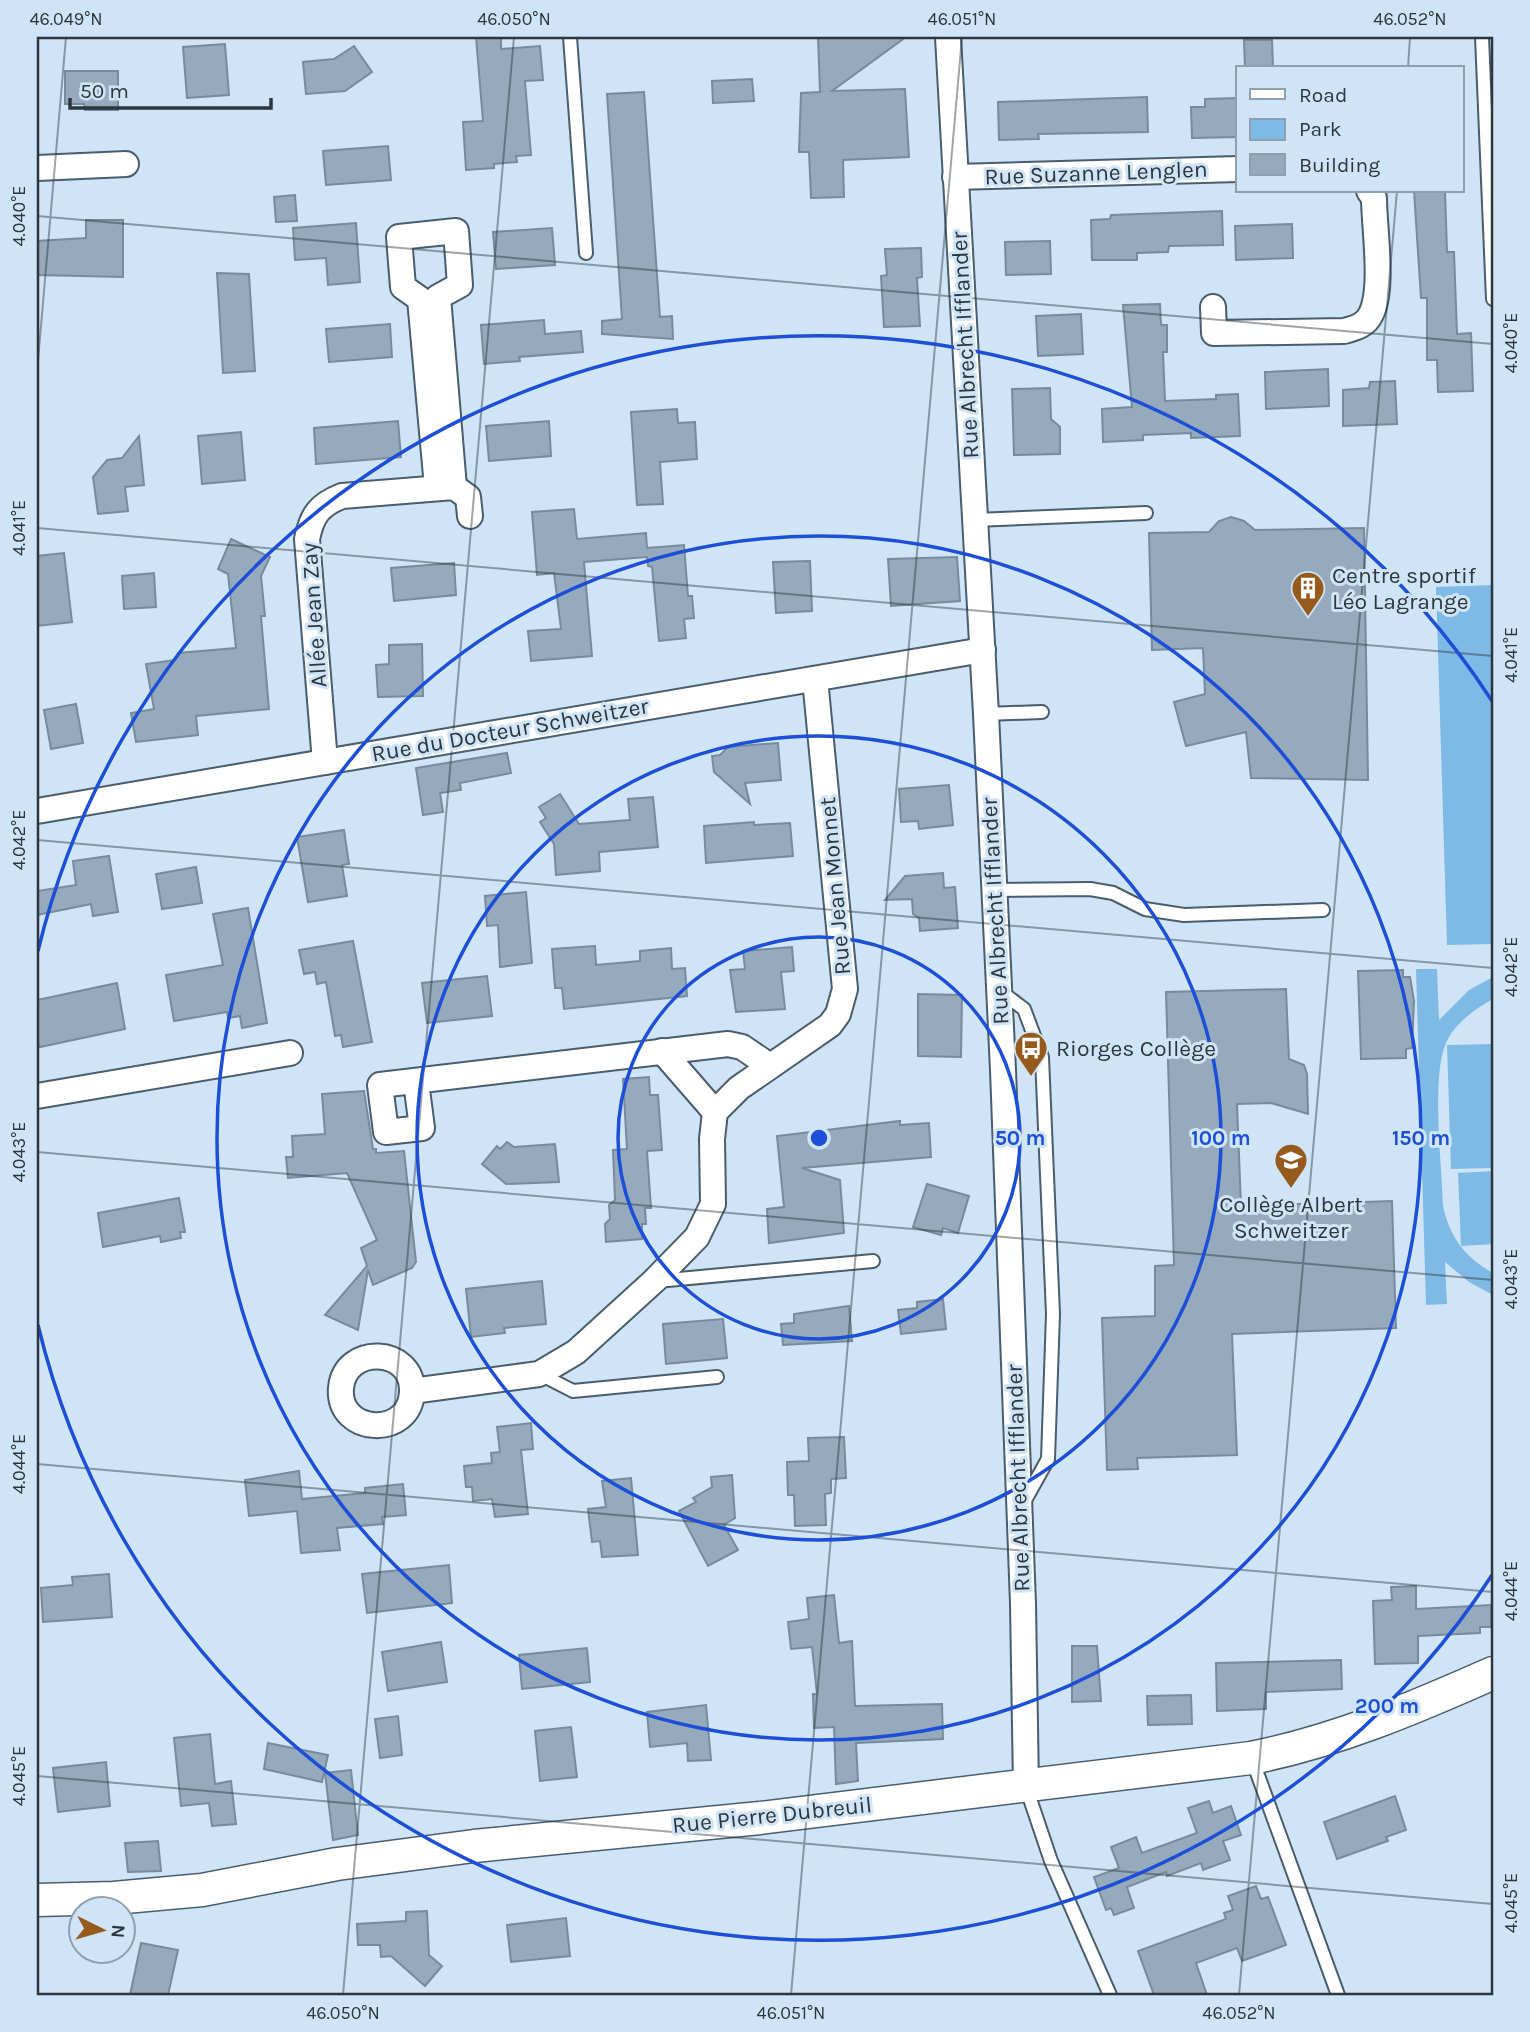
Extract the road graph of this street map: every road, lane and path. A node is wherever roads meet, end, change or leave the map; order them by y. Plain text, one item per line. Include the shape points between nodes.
1 (570, 37) edge
2 (948, 37) edge
3 (1482, 37) edge
4 (126, 164) dead end
5 (37, 169) edge
6 (1236, 169) edge
7 (954, 177) junction
8 (1370, 192) edge
9 (586, 253) dead end
10 (429, 298) dead end
11 (1493, 299) edge
12 (1213, 307) dead end
13 (445, 487) junction
14 (1146, 513) dead end
15 (470, 516) dead end
16 (975, 520) junction
17 (983, 650) junction
18 (815, 679) junction
19 (1042, 712) dead end
20 (986, 714) junction
21 (325, 762) junction
22 (37, 811) edge
23 (994, 890) junction
24 (1323, 910) dead end
25 (998, 989) junction
26 (662, 1051) junction
27 (290, 1053) dead end
28 (770, 1066) junction
29 (416, 1082) dead end
30 (37, 1096) edge
31 (715, 1112) junction
32 (873, 1261) dead end
33 (654, 1281) junction
34 (539, 1374) junction
35 (717, 1377) dead end
36 (412, 1391) dead end
37 (1020, 1508) junction
38 (1493, 1673) edge
39 (1251, 1758) junction
40 (1026, 1787) junction
41 (37, 1900) edge
42 (1110, 1995) edge
43 (1338, 1995) edge

1 - 9 lane
2 - 7 street, Rue Albrecht Ifflander
3 - 11 lane
4 - 5 street
6 - 7 street, Rue Suzanne Lenglen
7 - 16 street, Rue Albrecht Ifflander
8 - 12 street via 1374,198 1376,299 1360,327 1214,333
10 - 13 street
13 - 15 street via 468,497
13 - 21 street, Allée Jean Zay via 342,496 316,510 310,523 307,539
14 - 16 lane
16 - 17 street, Rue Albrecht Ifflander
17 - 18 street, Rue du Docteur Schweitzer
17 - 20 street, Rue Albrecht Ifflander
18 - 21 street, Rue du Docteur Schweitzer
18 - 28 street, Rue Jean Monnet via 844,1001 830,1025
19 - 20 lane
20 - 23 street, Rue Albrecht Ifflander
21 - 22 street, Rue du Docteur Schweitzer
23 - 24 lane via 1090,889 1113,893 1146,909 1184,915
23 - 25 street, Rue Albrecht Ifflander
25 - 37 street, Rue Albrecht Ifflander
25 - 37 lane via 1024,1009 1042,1057 1053,1300 1048,1459
26 - 28 street via 728,1044 742,1047
26 - 29 street
26 - 31 street
27 - 30 street
28 - 31 street, Rue Jean Monnet
31 - 33 street via 713,1204 697,1237
32 - 33 lane
33 - 34 street via 576,1352
34 - 35 lane via 573,1391
34 - 36 street
37 - 40 street, Rue Albrecht Ifflander
38 - 39 street, Rue Pierre Dubreuil via 1369,1726
39 - 40 street, Rue Pierre Dubreuil
39 - 43 lane
40 - 41 street, Rue Pierre Dubreuil via 474,1846 337,1864 202,1890
40 - 42 lane via 1051,1861

